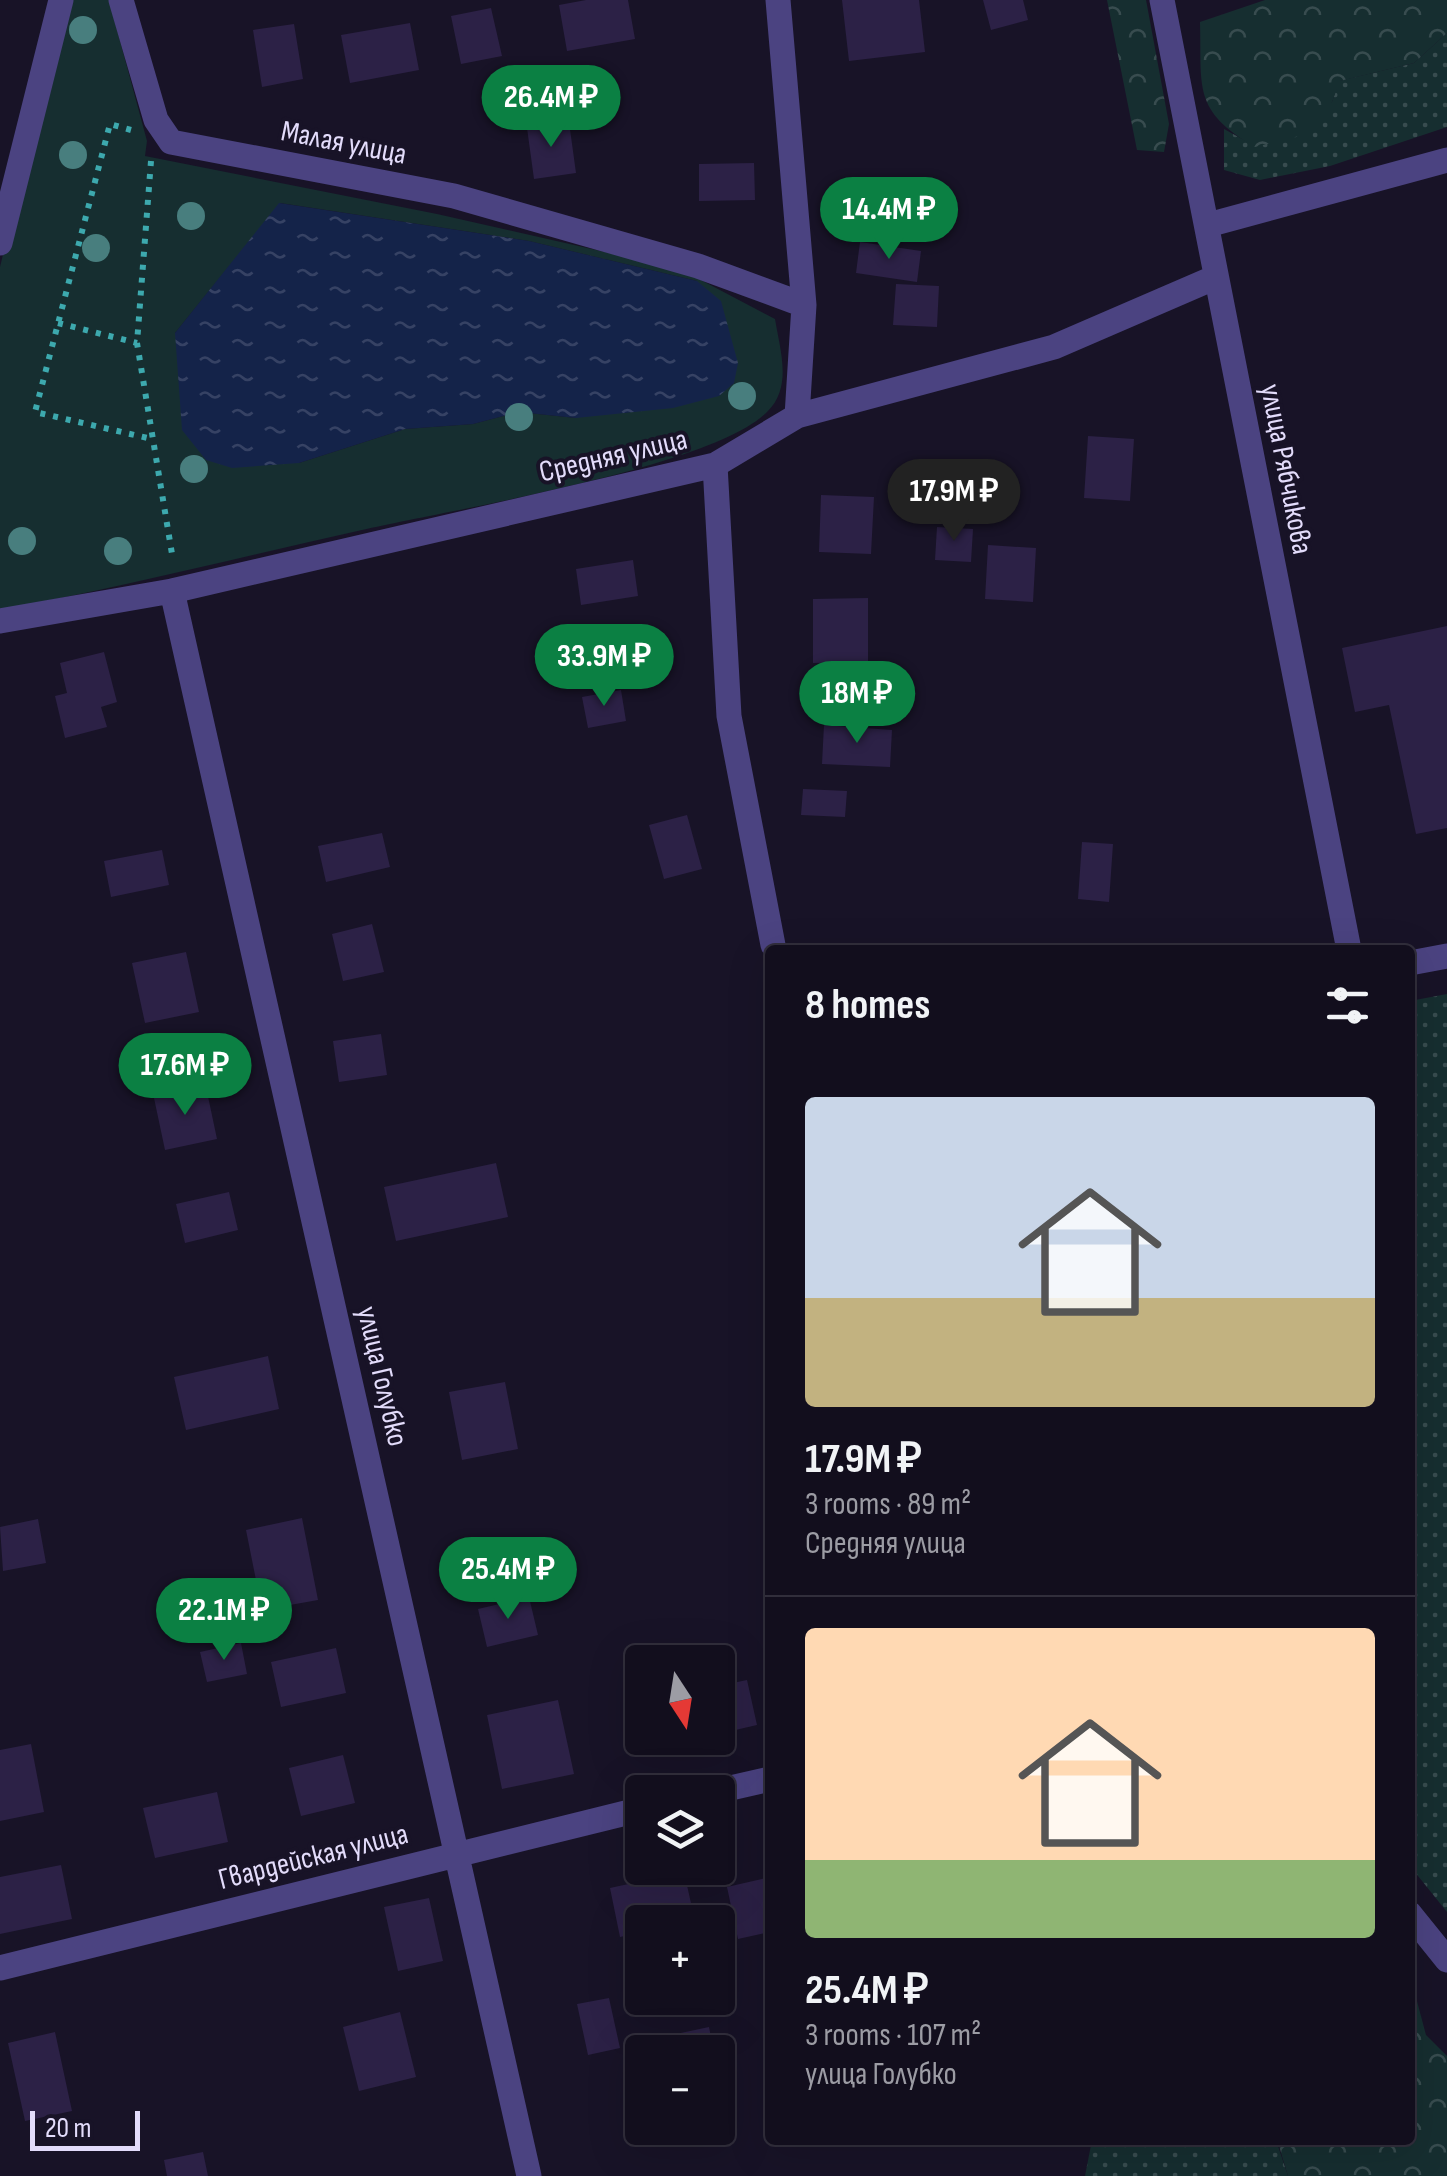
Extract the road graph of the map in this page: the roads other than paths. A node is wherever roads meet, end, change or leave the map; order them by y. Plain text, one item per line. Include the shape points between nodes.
1 (61, 0) edge
2 (122, 0) edge
3 (778, 0) edge
4 (1162, 0) edge
5 (1447, 160) edge
6 (1208, 225) junction
7 (0, 243) edge
8 (1216, 277) junction
9 (804, 304) junction
10 (798, 416) junction
11 (715, 464) junction
12 (172, 591) junction
13 (0, 620) edge
14 (774, 944) dead end
15 (1348, 945) edge
16 (1447, 956) edge
17 (1415, 962) edge
18 (765, 1780) edge
19 (735, 1787) edge
20 (625, 1813) edge
21 (458, 1853) junction
22 (1415, 1920) edge
23 (1447, 1960) edge
24 (0, 1968) edge
25 (529, 2176) edge

1 - 7 street
2 - 9 street, Малая улица via 158,134 171,142 454,196 698,266
3 - 9 street
4 - 6 street, улица Рябчикова
5 - 6 street
6 - 8 street, улица Рябчикова
8 - 10 street, Средняя улица via 1054,347
8 - 15 street, улица Рябчикова
9 - 10 street
10 - 11 street, Средняя улица
11 - 12 street, Средняя улица
11 - 14 street via 730,716
12 - 13 street, Средняя улица
12 - 21 street, улица Голубко
16 - 17 street
18 - 19 street
20 - 21 street, Гвардейская улица
21 - 24 street, Гвардейская улица
21 - 25 street, улица Голубко
22 - 23 street

